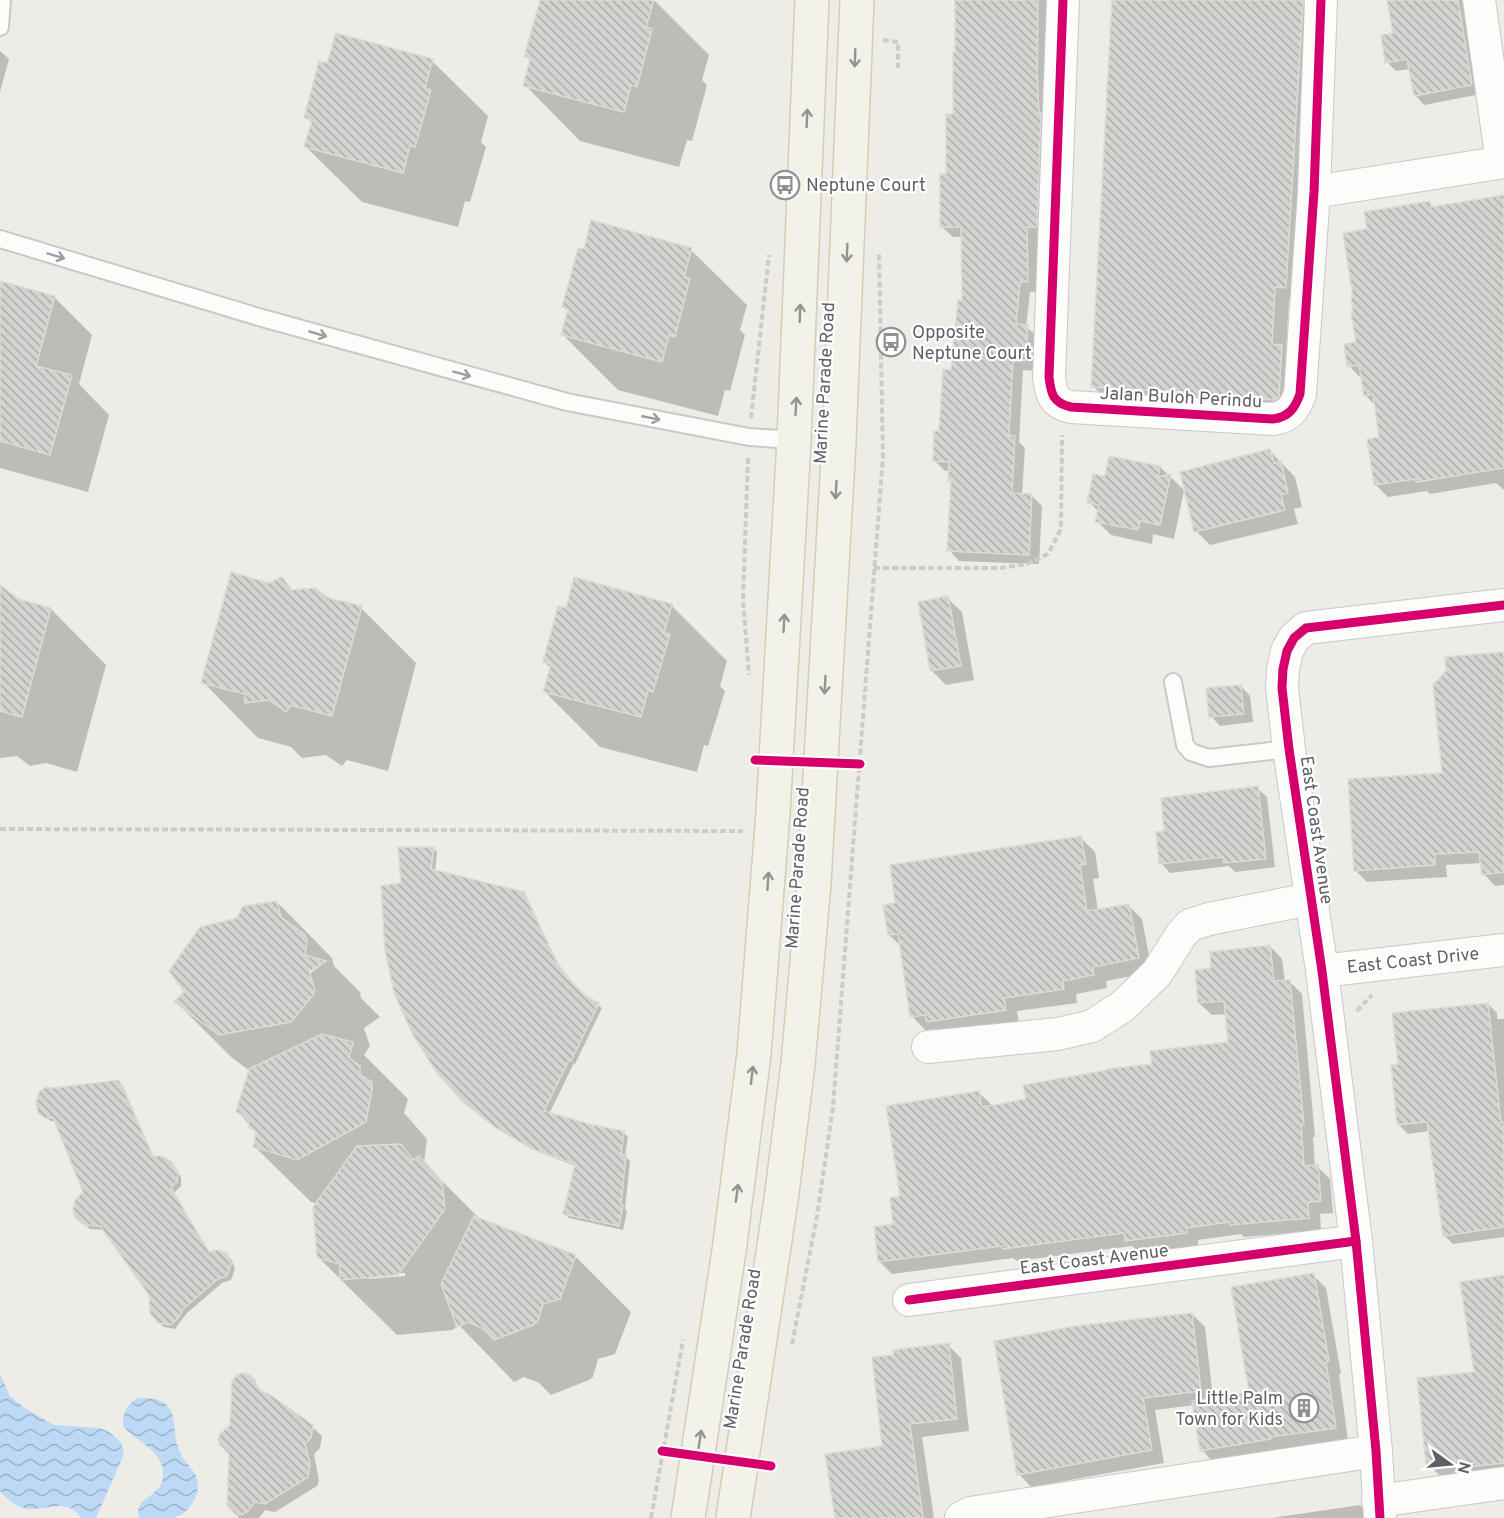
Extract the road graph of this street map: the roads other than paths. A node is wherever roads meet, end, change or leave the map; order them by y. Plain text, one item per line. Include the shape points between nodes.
1 (2, 0) edge
2 (812, 0) edge
3 (857, 0) edge
4 (1063, 0) edge
5 (1321, 0) edge
6 (1479, 0) edge
7 (0, 27) edge
8 (1503, 162) edge
9 (1314, 192) junction
10 (0, 239) edge
11 (794, 440) junction
12 (1504, 605) edge
13 (1173, 682) dead end
14 (1288, 749) junction
15 (1310, 899) junction
16 (1504, 950) edge
17 (1322, 970) junction
18 (928, 1047) dead end
19 (1356, 1241) junction
20 (909, 1300) dead end
21 (1376, 1451) junction
22 (1504, 1483) edge
23 (1379, 1509) edge
24 (688, 1518) edge
25 (733, 1518) edge
26 (961, 1518) edge

1 - 7 lane
11 -> 2 main road, Marine Parade Road
3 -> 25 main road, Marine Parade Road via 839,441 814,883 782,1193
4 - 9 street, Jalan Buloh Perindu via 1049,377 1051,392 1061,405 1273,419 1292,411 1300,394
5 - 9 street, Jalan Buloh Perindu
6 - 8 street
8 - 9 street
10 -> 11 lane via 222,306 567,402 749,437
24 -> 11 main road, Marine Parade Road via 754,1054 773,813
12 - 14 street, East Coast Avenue via 1306,628 1294,638 1283,669
13 - 14 lane via 1185,745 1191,752 1209,758
14 - 15 street, East Coast Avenue
15 - 17 street, East Coast Avenue
15 - 18 street, East Coast Avenue via 1190,925 1157,974 1123,1006 1092,1026 1058,1034
16 - 17 street, East Coast Drive
17 - 19 street, East Coast Avenue
19 - 20 street, East Coast Avenue
19 - 21 street, East Coast Avenue
21 - 23 street, East Coast Avenue
21 - 26 street via 970,1513
22 - 23 street, East Coast Avenue

